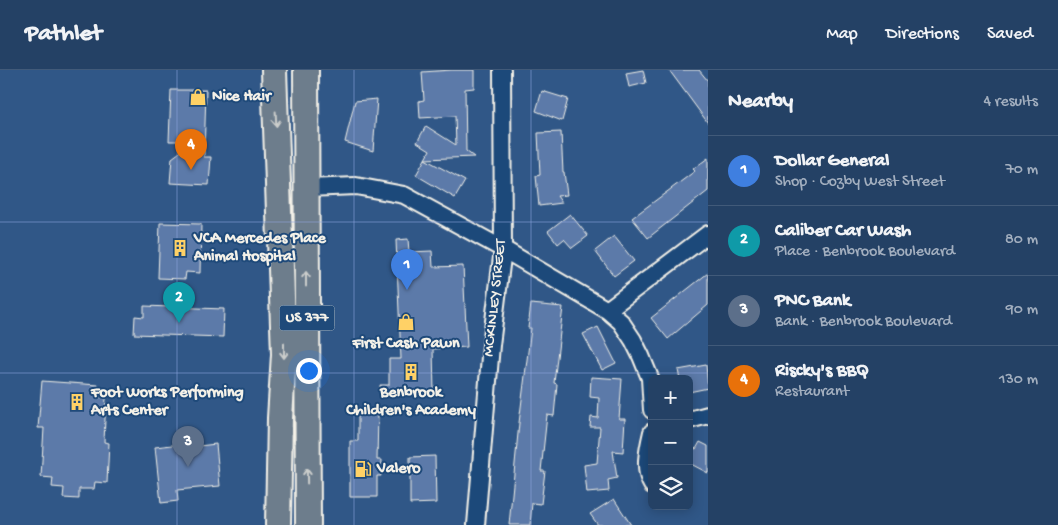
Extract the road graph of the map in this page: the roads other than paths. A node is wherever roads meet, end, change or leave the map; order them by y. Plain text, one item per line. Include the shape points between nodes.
1 (274, 70) edge
2 (306, 70) edge
3 (502, 70) edge
4 (307, 188) junction
5 (708, 234) edge
6 (503, 249) junction
7 (607, 310) junction
8 (649, 375) edge
9 (708, 415) edge
10 (693, 419) edge
11 (648, 446) edge
12 (648, 479) edge
13 (278, 525) edge
14 (308, 525) edge
15 (476, 525) edge

1 -> 13 highway, US 377 via 284,354
2 - 4 highway, US 377
3 - 6 street, MCKINLEY STREET
4 - 6 street via 356,186 404,195
14 -> 4 highway, US 377
5 - 7 street
6 - 7 street
6 - 15 street, MCKINLEY STREET
7 - 8 street via 633,340
9 - 10 street
11 - 12 street

